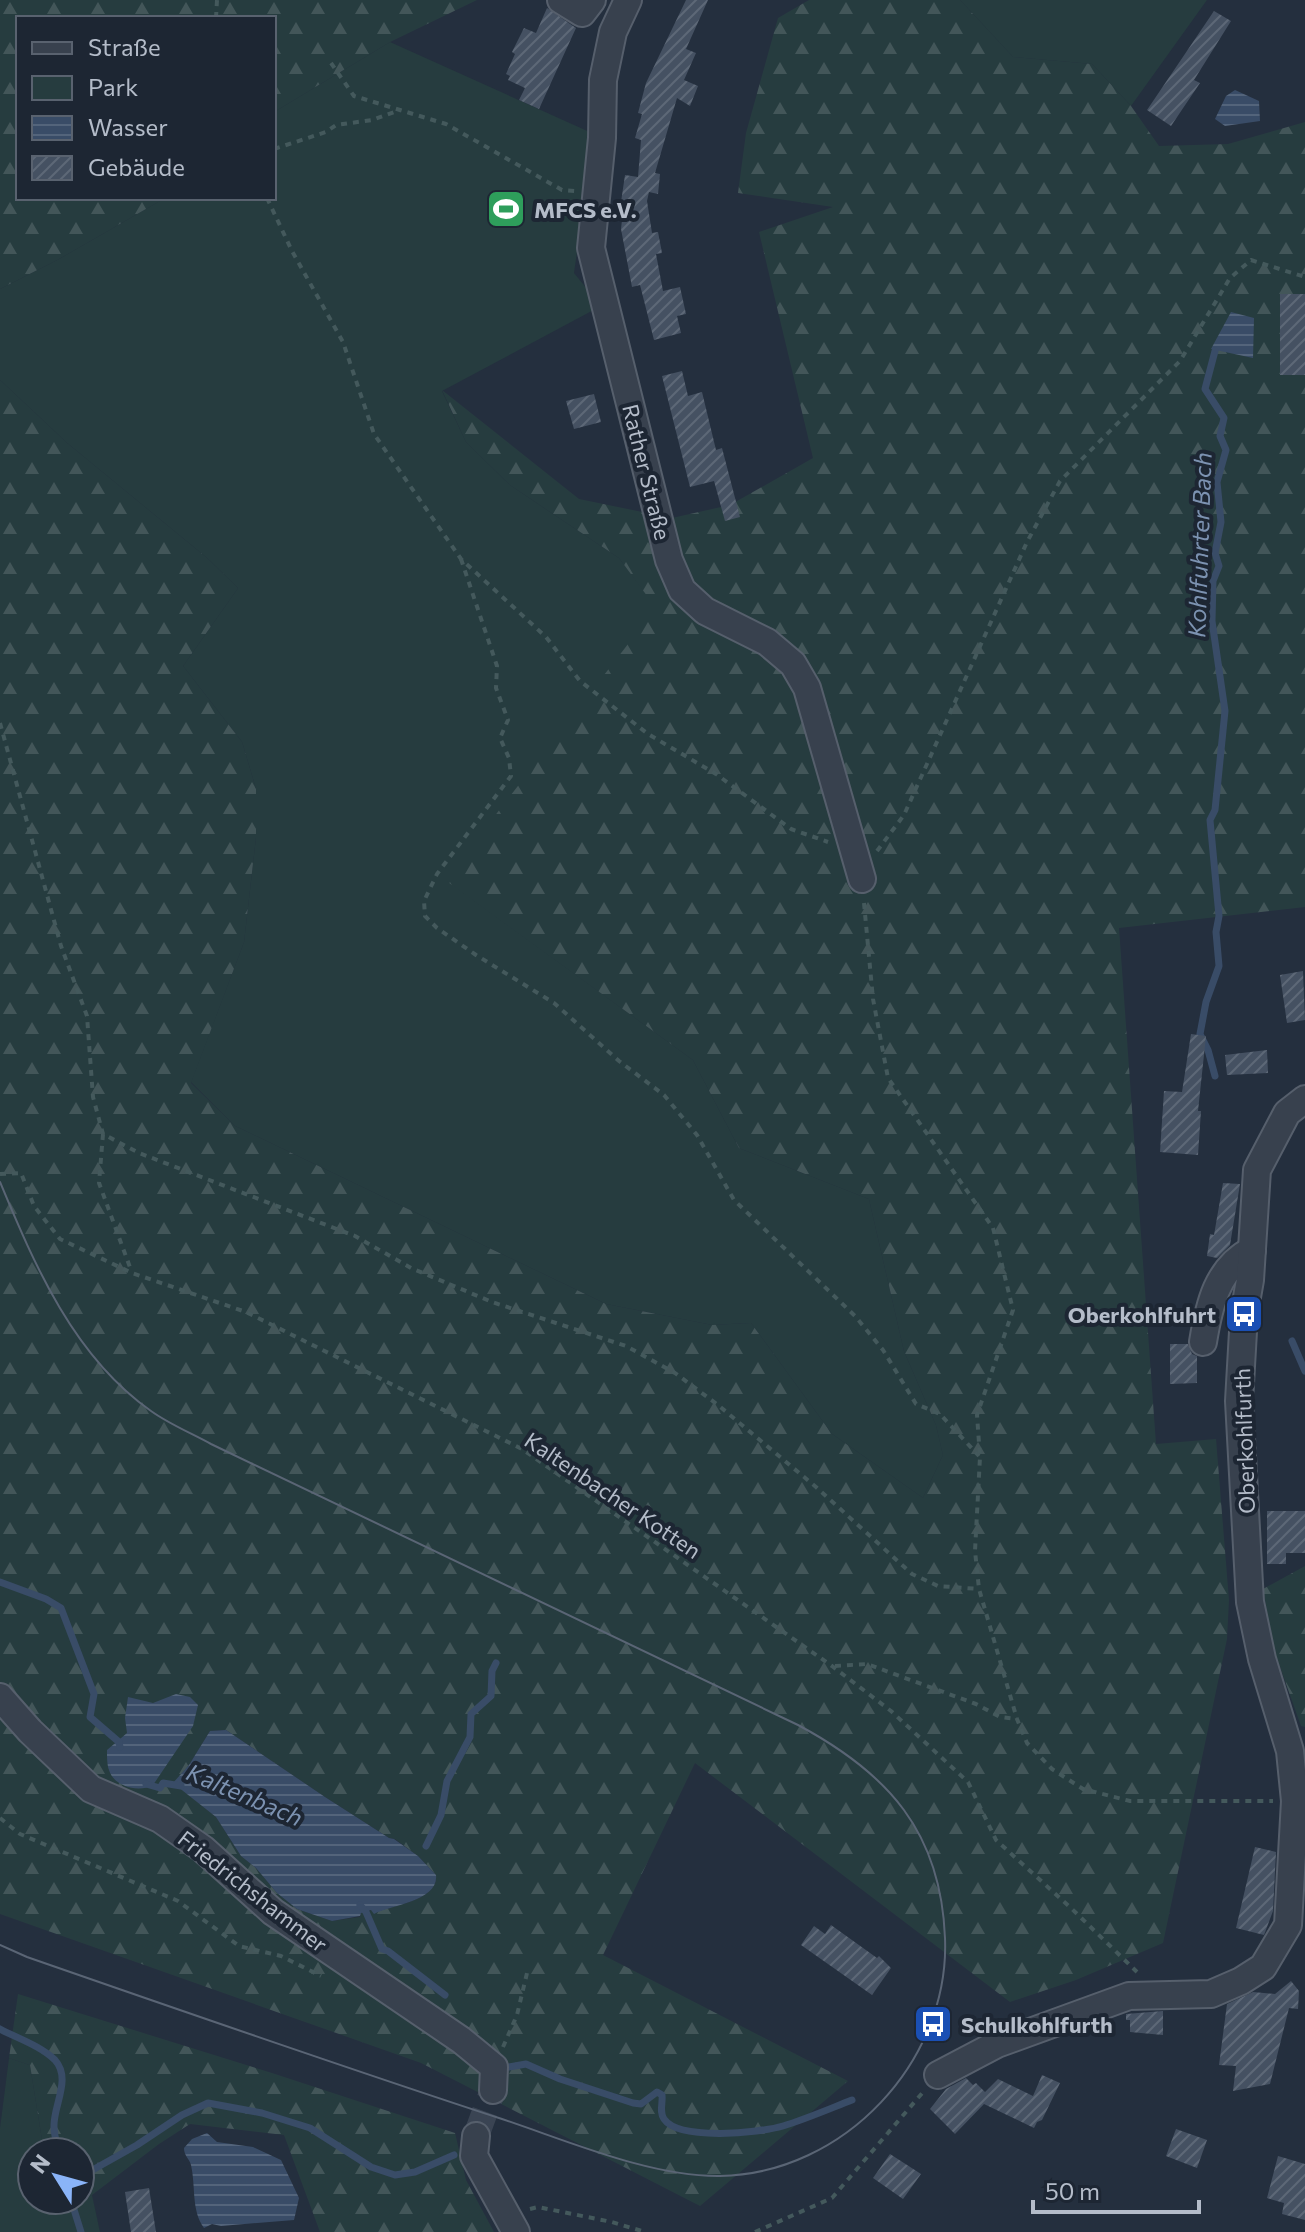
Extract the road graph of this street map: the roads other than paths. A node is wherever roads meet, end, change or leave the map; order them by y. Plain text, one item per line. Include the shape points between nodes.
1 (561, 0) edge
2 (592, 0) edge
3 (628, 0) edge
4 (858, 863) road end
5 (1305, 1099) edge
6 (1252, 1250) junction
7 (1203, 1342) dead end
8 (0, 1697) edge
9 (1296, 1926) edge
10 (938, 2075) road end
11 (494, 2079) road end
12 (476, 2136) tunnel mouth
13 (511, 2224) edge

1 - 2 street via 582,13
3 - 4 street, Rather Straße via 613,32 603,80 591,248 669,560 682,590 705,611 767,642 793,664 807,688
5 - 6 street, Oberkohlfurth via 1287,1113 1257,1170
6 - 7 street via 1236,1258 1215,1293
6 - 9 street, Oberkohlfurth via 1239,1401 1250,1602 1290,1751
8 - 11 street, Friedrichshammer via 91,1789 160,1819 203,1849 273,1912 461,2040
9 - 10 street via 1263,1967 1211,1994 1129,1996 997,2044
12 - 13 street via 474,2156

